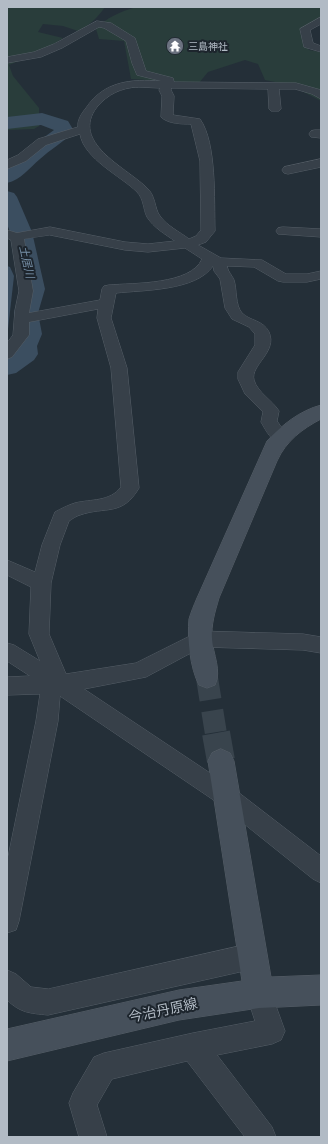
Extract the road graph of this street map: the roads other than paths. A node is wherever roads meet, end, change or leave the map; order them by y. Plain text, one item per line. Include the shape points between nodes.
1 (321, 20) edge
2 (321, 49) edge
3 (7, 60) edge
4 (167, 85) junction
5 (273, 85) junction
6 (321, 96) edge
7 (275, 109) dead end
8 (85, 129) junction
9 (321, 163) edge
10 (7, 165) edge
11 (288, 170) dead end
12 (283, 231) dead end
13 (321, 233) edge
14 (13, 236) edge
15 (188, 244) junction
16 (215, 260) junction
17 (321, 275) edge
18 (107, 302) junction
19 (22, 319) junction
20 (7, 354) edge
21 (321, 411) edge
22 (281, 438) junction
23 (7, 567) edge
24 (41, 583) junction
25 (200, 639) junction
26 (321, 645) edge
27 (7, 651) edge
28 (207, 678) tunnel mouth
29 (55, 684) junction
30 (7, 686) edge
31 (221, 762) tunnel mouth
32 (226, 796) junction
33 (321, 871) edge
34 (7, 920) edge
35 (253, 956) junction
36 (7, 983) edge
37 (321, 990) edge
38 (259, 993) junction
39 (7, 1044) edge
40 (193, 1046) junction
41 (92, 1137) edge
42 (262, 1137) edge

1 - 2 street via 305,29 308,45
3 - 4 street via 37,55 97,24 108,25 131,40 141,72 169,80
4 - 5 street
4 - 8 street via 128,83 108,91 88,111 84,120
4 - 15 street via 167,117 196,121 206,160 208,231 201,239
5 - 6 street via 296,86
5 - 7 street
8 - 10 street via 42,142 22,158
8 - 15 street via 87,141 92,148 143,190 149,200 153,216 161,225
9 - 11 street
12 - 13 street
14 - 15 street via 50,231 125,246 148,248
14 - 19 street via 17,237 26,291
15 - 16 street
16 - 17 street via 257,263 284,278
16 - 18 street via 190,277 170,283 109,289
16 - 22 street via 227,279 232,308 237,316 254,324 262,333 262,345 246,372 246,379 251,390 271,411 269,422
18 - 19 street
18 - 24 street via 104,318 119,368 130,488 123,497 109,504 76,509 61,517
19 - 20 street via 21,335
21 - 22 street via 302,421
22 - 25 street via 266,461 208,598 201,618
23 - 24 street
24 - 29 street via 39,634
25 - 26 street via 303,642
25 - 28 street
25 - 29 street via 139,671
27 - 29 street
29 - 30 street
29 - 32 street
29 - 34 street
31 - 32 street
32 - 33 street
32 - 35 street
35 - 36 street via 48,1002 26,1000
35 - 38 street
37 - 38 street, 今治丹原線
38 - 39 street, 今治丹原線 via 179,1005
38 - 40 street via 272,1030
40 - 41 street via 104,1067 83,1104
40 - 42 street

